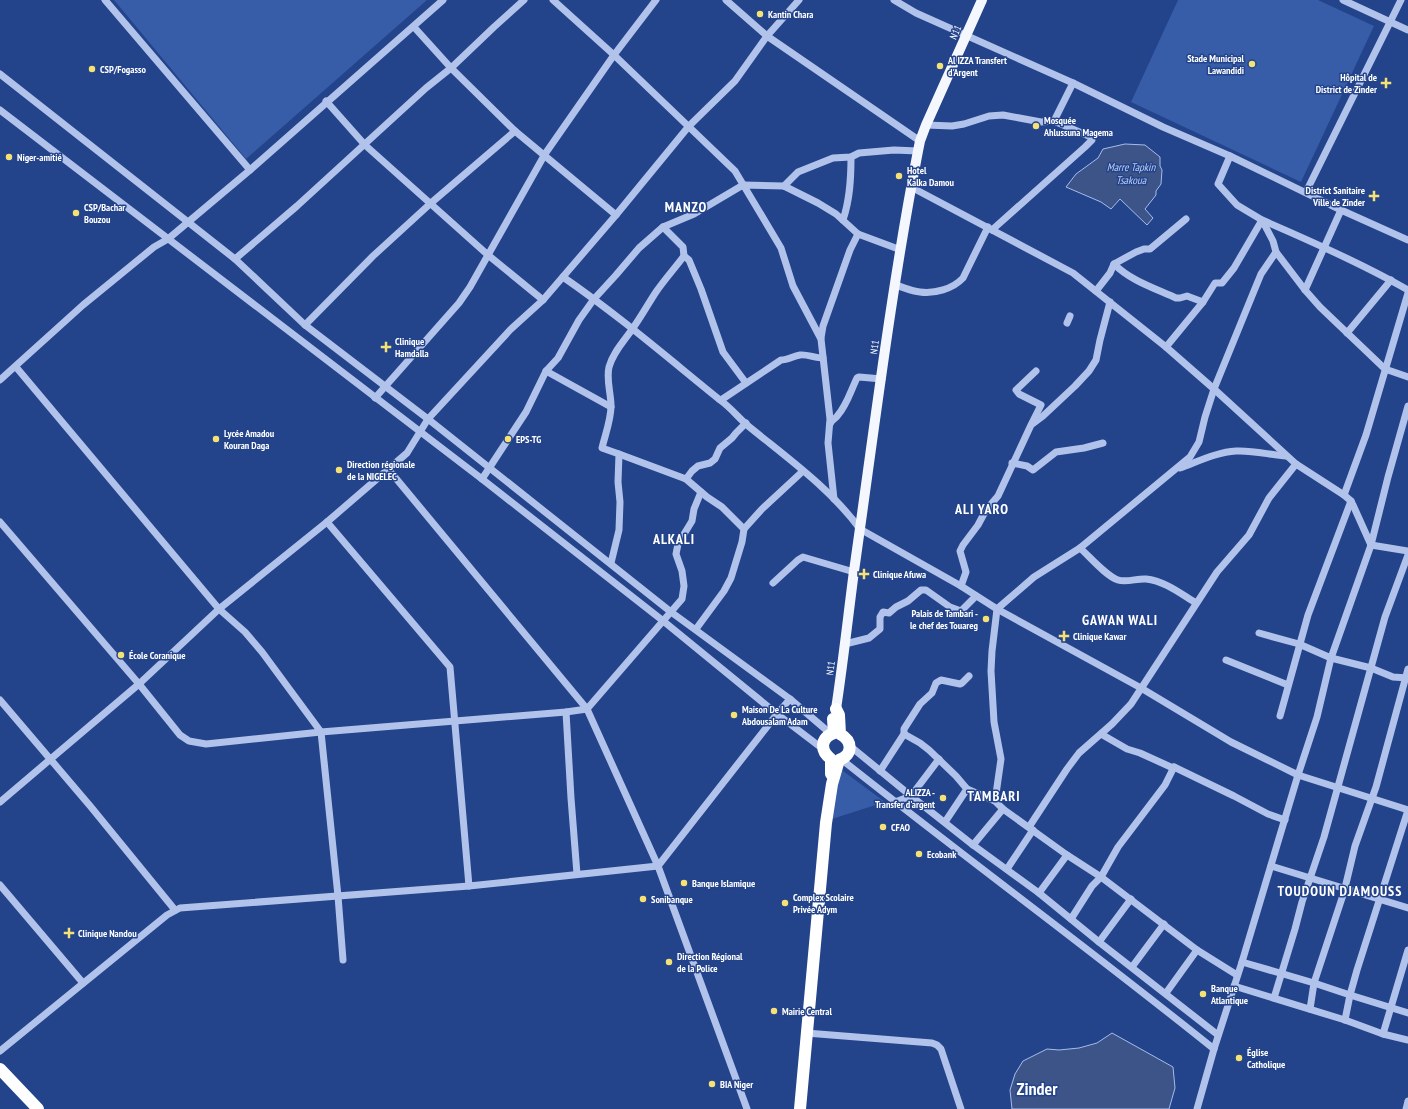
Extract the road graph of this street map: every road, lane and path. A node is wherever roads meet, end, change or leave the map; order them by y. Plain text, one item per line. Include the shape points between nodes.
1 (105, 0) edge
2 (443, 0) edge
3 (524, 0) edge
4 (553, 0) edge
5 (656, 0) edge
6 (726, 0) edge
7 (799, 0) edge
8 (894, 0) edge
9 (982, 0) edge
10 (1343, 0) edge
11 (1401, 0) edge
12 (1391, 23) junction
13 (414, 27) junction
14 (1408, 30) edge
15 (966, 34) junction
16 (767, 36) junction
17 (614, 55) junction
18 (451, 68) junction
19 (0, 74) edge
20 (1072, 83) junction
21 (326, 101) junction
22 (0, 110) edge
23 (1054, 121) junction
24 (926, 125) junction
25 (689, 126) junction
26 (516, 130) junction
27 (920, 141) junction
28 (365, 145) junction
29 (918, 151) junction
30 (545, 154) junction
31 (1230, 156) junction
32 (851, 157) junction
33 (250, 170) junction
34 (742, 185) junction
35 (784, 186) junction
36 (911, 187) junction
37 (1306, 192) junction
38 (431, 203) junction
39 (1341, 210) junction
40 (616, 215) junction
41 (1186, 219) dead end
42 (842, 220) junction
43 (1262, 220) junction
44 (188, 222) junction
45 (664, 227) junction
46 (990, 228) junction
47 (858, 234) junction
48 (168, 239) junction
49 (1408, 240) edge
50 (1324, 247) junction
51 (901, 250) junction
52 (1276, 252) junction
53 (488, 255) junction
54 (684, 256) junction
55 (235, 258) junction
56 (1114, 264) junction
57 (563, 277) junction
58 (1391, 280) junction
59 (895, 285) junction
60 (1305, 290) junction
61 (1096, 291) junction
62 (1408, 291) edge
63 (594, 299) junction
64 (543, 300) junction
65 (1110, 302) junction
66 (1203, 302) junction
67 (305, 325) junction
68 (633, 329) junction
69 (1347, 333) junction
70 (821, 339) junction
71 (1166, 347) junction
72 (823, 358) junction
73 (16, 367) junction
74 (1385, 369) junction
75 (546, 371) junction
76 (1036, 371) dead end
77 (1408, 377) edge
78 (882, 379) junction
79 (0, 380) edge
80 (746, 383) junction
81 (385, 386) junction
82 (1214, 388) junction
83 (375, 398) junction
84 (721, 400) junction
85 (1408, 406) edge
86 (611, 408) junction
87 (428, 419) junction
88 (1405, 422) edge
89 (746, 423) junction
90 (1031, 425) junction
91 (829, 426) junction
92 (419, 432) junction
93 (1103, 443) dead end
94 (619, 454) junction
95 (1286, 456) junction
96 (1012, 463) junction
97 (1296, 464) junction
98 (489, 468) junction
99 (1176, 469) junction
100 (389, 470) junction
101 (804, 471) junction
102 (482, 479) junction
103 (686, 479) junction
104 (701, 492) junction
105 (1344, 495) junction
106 (834, 499) junction
107 (1351, 501) junction
108 (0, 522) edge
109 (327, 522) junction
110 (744, 528) junction
111 (860, 529) junction
112 (1371, 545) junction
113 (1080, 548) junction
114 (1408, 551) edge
115 (1408, 554) edge
116 (611, 563) junction
117 (854, 572) junction
118 (773, 583) dead end
119 (961, 586) junction
120 (976, 596) junction
121 (1196, 603) junction
122 (219, 609) junction
123 (997, 609) junction
124 (671, 612) junction
125 (662, 620) junction
126 (696, 630) junction
127 (1259, 633) dead end
128 (845, 644) junction
129 (1299, 644) junction
130 (1331, 658) junction
131 (1226, 660) dead end
132 (1371, 668) junction
133 (1408, 669) edge
134 (969, 676) dead end
135 (1407, 678) edge
136 (139, 684) junction
137 (1288, 685) junction
138 (1141, 688) junction
139 (790, 699) junction
140 (0, 700) edge
141 (586, 709) junction
142 (836, 709) joint
143 (566, 712) junction
144 (777, 714) junction
145 (1280, 716) dead end
146 (455, 722) junction
147 (321, 732) junction
148 (835, 734) junction
149 (904, 734) junction
150 (1102, 734) junction
151 (850, 746) junction
152 (823, 749) junction
153 (837, 759) junction
154 (51, 760) junction
155 (939, 760) junction
156 (1174, 767) junction
157 (880, 771) junction
158 (1298, 775) junction
159 (1338, 788) junction
160 (967, 789) junction
161 (911, 796) junction
162 (1372, 799) junction
163 (995, 801) junction
164 (0, 802) edge
165 (895, 802) junction
166 (1003, 809) junction
167 (1285, 820) junction
168 (945, 822) junction
169 (1031, 828) junction
170 (973, 845) junction
171 (1067, 855) junction
172 (658, 866) junction
173 (1271, 866) junction
174 (1007, 869) junction
175 (577, 874) junction
176 (1101, 876) junction
177 (1310, 878) junction
178 (0, 885) edge
179 (469, 886) junction
180 (1344, 888) junction
181 (1039, 893) junction
182 (338, 896) junction
183 (1131, 899) junction
184 (1380, 900) junction
185 (1408, 908) edge
186 (175, 910) junction
187 (1071, 919) junction
188 (1164, 924) junction
189 (1099, 942) junction
190 (1197, 950) junction
191 (1408, 950) edge
192 (343, 960) dead end
193 (1242, 962) junction
194 (1132, 966) junction
195 (1282, 973) junction
196 (1237, 975) junction
197 (1314, 982) junction
198 (83, 983) junction
199 (1234, 986) junction
200 (1166, 993) junction
201 (1350, 996) junction
202 (1274, 998) junction
203 (1390, 1008) junction
204 (1310, 1009) junction
205 (1408, 1013) edge
206 (1345, 1020) junction
207 (806, 1033) junction
208 (1383, 1034) junction
209 (1218, 1035) junction
210 (1408, 1040) edge
211 (1214, 1049) junction
212 (0, 1051) edge
213 (0, 1068) edge
214 (0, 1078) edge
215 (1408, 1101) edge
216 (29, 1109) edge
217 (38, 1109) edge
218 (747, 1109) edge
219 (800, 1109) edge
220 (961, 1109) edge
221 (1196, 1109) edge
222 (1406, 1109) edge

1 - 33 street
2 - 13 street
3 - 18 street
4 - 17 street
5 - 17 street
6 - 16 street
7 - 16 street
8 - 15 street via 916,13
9 - 15 main road, N11
10 - 12 street
11 - 12 street
12 - 14 street
12 - 37 street
13 - 18 street
13 - 21 street
15 - 20 street
15 - 24 main road, N11
16 - 25 street via 735,81
16 - 27 street
17 - 25 street
17 - 30 street
18 - 26 street
18 - 28 street
19 - 44 street
20 - 23 street
20 - 31 street
21 - 28 street
21 - 33 street
22 - 48 street
23 - 24 street via 1041,122 1003,115 989,116 958,125
23 - 46 street via 1087,135 1092,140
24 - 27 main road, N11
25 - 34 street via 735,171 742,180
25 - 40 street
26 - 30 street
26 - 38 street
27 - 29 main road, N11
28 - 38 street
28 - 55 street
29 - 32 street via 859,153
29 - 36 main road, N11
30 - 40 street
30 - 53 street
31 - 37 street
31 - 43 street via 1218,184 1237,205
32 - 35 street via 833,158 798,172
32 - 42 street via 848,199
33 - 44 street
34 - 35 street
34 - 45 street via 694,214
34 - 70 street via 781,248 793,286
35 - 42 street via 818,203
36 - 46 street
36 - 51 main road, N11
37 - 39 street
38 - 53 street
38 - 67 street via 373,256
39 - 49 street
39 - 50 street
40 - 57 street
41 - 56 street via 1150,249 1136,252
42 - 47 street
43 - 50 street
43 - 52 street
43 - 66 street via 1234,268 1222,283 1215,283
44 - 48 street
44 - 55 street
45 - 54 street via 683,247
45 - 63 street via 639,248
46 - 59 street via 959,283 950,288 931,292 920,292
46 - 61 street via 1073,273
47 - 51 street
47 - 70 street via 823,326
48 - 73 street via 154,247 83,305
48 - 83 street
50 - 58 street
50 - 60 street
51 - 59 main road, N11
52 - 60 street
52 - 82 street via 1261,274
53 - 64 street
53 - 81 street via 459,303
54 - 68 street via 655,293
54 - 80 street via 701,289 723,352
55 - 67 street
56 - 61 street
56 - 66 street via 1134,279 1176,298 1186,296
57 - 63 street
57 - 64 street
58 - 62 street
58 - 69 street
59 - 78 main road, N11
60 - 69 street
61 - 65 street
62 - 74 street
63 - 68 street
63 - 75 street via 558,358
64 - 87 street via 510,330
65 - 71 street
65 - 90 street via 1096,360 1089,371
66 - 71 street
67 - 81 street
68 - 84 street
68 - 86 street via 623,340 609,368
69 - 74 street
70 - 72 street
71 - 82 street
72 - 80 street via 799,355 781,360
72 - 91 street
73 - 79 street
73 - 122 street
74 - 77 street
74 - 105 street via 1366,434
75 - 86 street
75 - 98 street via 526,412
76 - 90 street via 1016,390 1041,405
78 - 91 street via 857,378 847,401
78 - 111 main road, N11
80 - 84 street
81 - 83 street
81 - 87 street
82 - 95 street
82 - 99 street via 1199,442 1190,457
83 - 92 street
84 - 89 street
85 - 88 street
86 - 94 street via 602,448
87 - 92 street
87 - 98 street
88 - 112 street
89 - 101 street
89 - 103 street via 720,448 715,459 698,466
90 - 96 street
91 - 106 street via 828,443
92 - 100 street via 407,453
92 - 102 street
93 - 96 street via 1056,452 1033,470
94 - 103 street
94 - 116 street via 619,530
95 - 97 street
95 - 99 street via 1237,451 1223,453
96 - 119 street via 998,496 986,510 960,552 966,572
97 - 105 street
97 - 121 street via 1269,498 1249,535 1217,572
98 - 102 street
98 - 116 street
99 - 113 street
100 - 109 street
100 - 141 street
101 - 106 street
101 - 110 street
102 - 125 street
103 - 104 street
104 - 110 street
104 - 124 street via 692,522 678,544 676,554 682,571 684,595
105 - 107 street
106 - 111 street via 850,514
107 - 112 street
107 - 129 street
108 - 136 street
109 - 122 street
109 - 146 street via 450,667
110 - 126 street via 731,578
111 - 117 main road, N11
111 - 119 street
112 - 114 street
112 - 130 street
113 - 121 street via 1108,574 1120,581 1146,579 1158,582
113 - 123 street via 1034,577
115 - 132 street via 1385,617
116 - 124 street
117 - 118 street via 803,557
117 - 128 main road, N11
119 - 120 street
120 - 123 street
120 - 128 street via 961,611 950,607 926,590 921,590 889,613 883,612 880,616 880,629 869,638
121 - 138 street
122 - 136 street
122 - 147 street via 245,632 262,652
123 - 138 street
123 - 163 street via 991,671 994,722 1001,759
124 - 125 street
124 - 126 street
125 - 141 street
125 - 144 street
126 - 139 street
127 - 129 street
128 - 142 main road, N11
129 - 130 street
129 - 137 street
130 - 132 street
130 - 158 street via 1317,717
131 - 137 street
132 - 135 street via 1393,677
132 - 159 street
133 - 135 street
134 - 149 street via 960,684 941,680 936,684 904,729
135 - 162 street
136 - 147 street via 180,735 198,744
136 - 154 street
137 - 145 street
138 - 150 street via 1121,715
138 - 158 street via 1231,742
139 - 144 street
139 - 148 street
140 - 154 street
141 - 143 street
141 - 172 street
142 - 148 highway via 838,715
143 - 146 street
143 - 175 street
144 - 152 street
144 - 172 street
146 - 147 street
146 - 179 street
147 - 182 street
148 - 151 highway via 845,736
148 - 152 highway via 824,740
149 - 155 street via 920,743
149 - 157 street
150 - 156 street via 1127,749
150 - 169 street via 1079,753
151 - 153 highway via 848,754
151 - 157 street
152 - 153 highway via 826,755
153 - 165 street
153 - 207 highway via 826,822
154 - 164 street
154 - 186 street
155 - 160 street
155 - 161 street
156 - 167 street
156 - 176 street via 1165,785 1118,847
157 - 161 street
158 - 159 street
158 - 167 street
159 - 162 street
159 - 177 street
160 - 163 street
160 - 168 street
161 - 165 street
161 - 168 street
162 - 180 street via 1355,846
162 - 184 street via 1408,810
163 - 166 street
165 - 211 street
166 - 169 street
166 - 170 street
167 - 173 street
168 - 170 street
169 - 171 street
169 - 174 street
170 - 174 street
171 - 176 street
171 - 181 street
172 - 175 street
172 - 218 street
173 - 177 street
173 - 193 street
174 - 181 street
175 - 179 street
176 - 183 street
176 - 187 street
177 - 180 street
177 - 195 street
178 - 198 street
179 - 182 street
180 - 184 street
180 - 197 street
181 - 187 street
182 - 186 street
182 - 192 street
183 - 188 street
183 - 189 street
184 - 185 street
184 - 201 street
186 - 198 street
187 - 189 street
188 - 190 street
188 - 194 street
189 - 194 street
190 - 196 street
190 - 200 street
191 - 203 street
193 - 195 street
193 - 196 street
194 - 200 street
195 - 197 street
195 - 202 street
196 - 199 street
197 - 201 street
197 - 204 street
198 - 212 street
199 - 202 street
199 - 209 street
200 - 209 street
201 - 203 street
201 - 206 street
202 - 204 street
203 - 205 street
203 - 208 street
204 - 206 street
206 - 208 street
207 - 219 highway
207 - 220 street via 937,1045 941,1049
208 - 210 street
209 - 211 street
211 - 221 street
213 - 217 highway
214 - 216 highway
215 - 222 street

